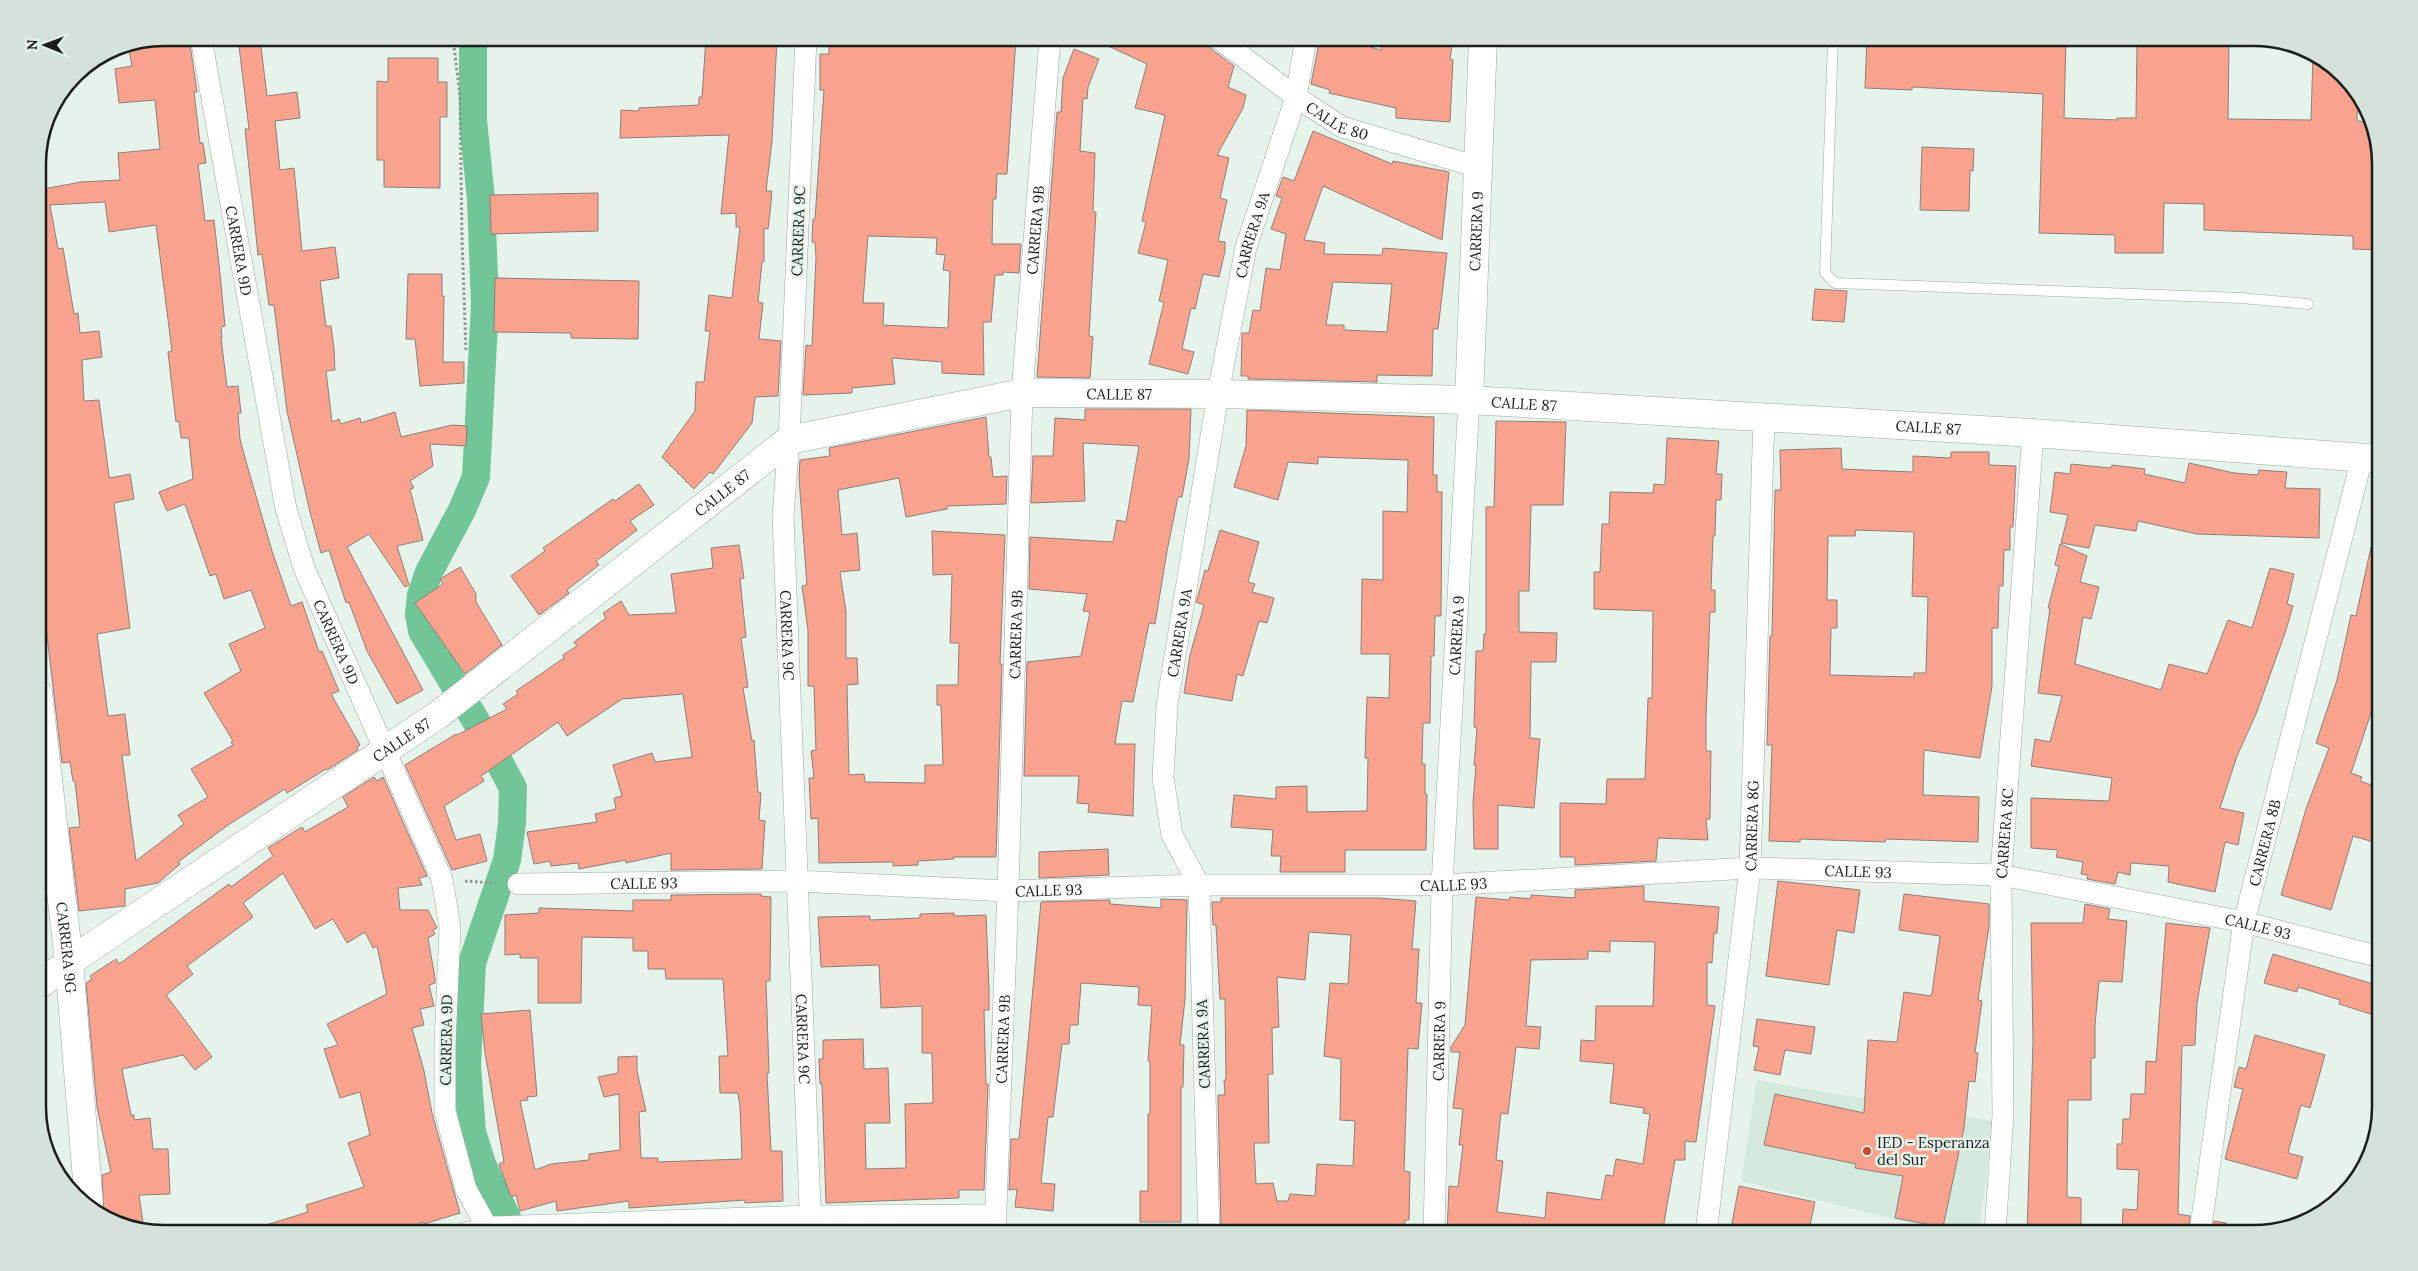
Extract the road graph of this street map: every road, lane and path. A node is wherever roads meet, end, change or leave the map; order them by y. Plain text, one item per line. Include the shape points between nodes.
1 (202, 46) edge
2 (454, 46) edge
3 (806, 46) edge
4 (1049, 46) edge
5 (1229, 46) edge
6 (1305, 46) edge
7 (1483, 46) edge
8 (1833, 46) edge
9 (1296, 97) junction
10 (1478, 167) junction
11 (2308, 304) dead end
12 (466, 351) dead end
13 (1022, 393) junction
14 (1218, 394) junction
15 (1469, 400) junction
16 (1764, 416) junction
17 (2033, 433) junction
18 (789, 440) junction
19 (2371, 459) edge
20 (384, 752) junction
21 (47, 771) edge
22 (1750, 868) junction
23 (2001, 875) junction
24 (463, 881) dead end
25 (796, 881) junction
26 (518, 884) joint
27 (1442, 885) junction
28 (1199, 886) junction
29 (1008, 891) junction
30 (2244, 922) junction
31 (2372, 955) edge
32 (69, 962) junction
33 (47, 979) edge
34 (88, 1198) edge
35 (994, 1224) edge
36 (488, 1225) edge
37 (810, 1225) edge
38 (1209, 1225) edge
39 (1434, 1225) edge
40 (1707, 1225) edge
41 (1996, 1225) edge
42 (2201, 1225) edge

1 - 20 street, CARRERA 9D via 286,508 304,568
2 - 12 path via 460,96
3 - 18 street, CARRERA 9C
4 - 13 street, CARRERA 9B
5 - 9 street, CALLE 80
6 - 9 street, CARRERA 9A
7 - 10 street, CARRERA 9
8 - 11 lane via 1825,273 1835,283 2242,298
9 - 10 street, CALLE 80 via 1342,127
9 - 14 street, CARRERA 9A via 1246,247
10 - 15 street, CARRERA 9
13 - 14 street, CALLE 87
13 - 18 street, CALLE 87
13 - 29 street, CARRERA 9B
14 - 15 street, CALLE 87
14 - 28 street, CARRERA 9A via 1167,705 1162,778 1172,835
15 - 16 street, CALLE 87
15 - 27 street, CARRERA 9
16 - 17 street, CALLE 87
16 - 22 street, CARRERA 8G
17 - 19 street, CALLE 87
17 - 23 street, CARRERA 8C
18 - 20 street, CALLE 87 via 438,715
18 - 25 street, CARRERA 9C via 783,516
19 - 30 street, CARRERA 8B
20 - 32 street, CALLE 87
20 - 36 street, CARRERA 9D via 442,879 450,928 445,1111 466,1189
21 - 32 street, CARRERA 9G
22 - 23 street, CALLE 93
22 - 27 street, CALLE 93
22 - 40 street, CARRERA 8G
23 - 30 street, CALLE 93
23 - 41 street, CARRERA 8C via 2003,1115
24 - 26 path
25 - 26 street, CALLE 93
25 - 29 street, CALLE 93
25 - 37 street, CARRERA 9C
27 - 28 street, CALLE 93
27 - 39 street, CARRERA 9
28 - 29 street, CALLE 93
28 - 38 street, CARRERA 9A
29 - 35 street, CARRERA 9B
30 - 31 street, CALLE 93
30 - 42 street, CARRERA 8B
32 - 33 street, CALLE 87
32 - 34 street, CARRERA 9G
35 - 37 street

